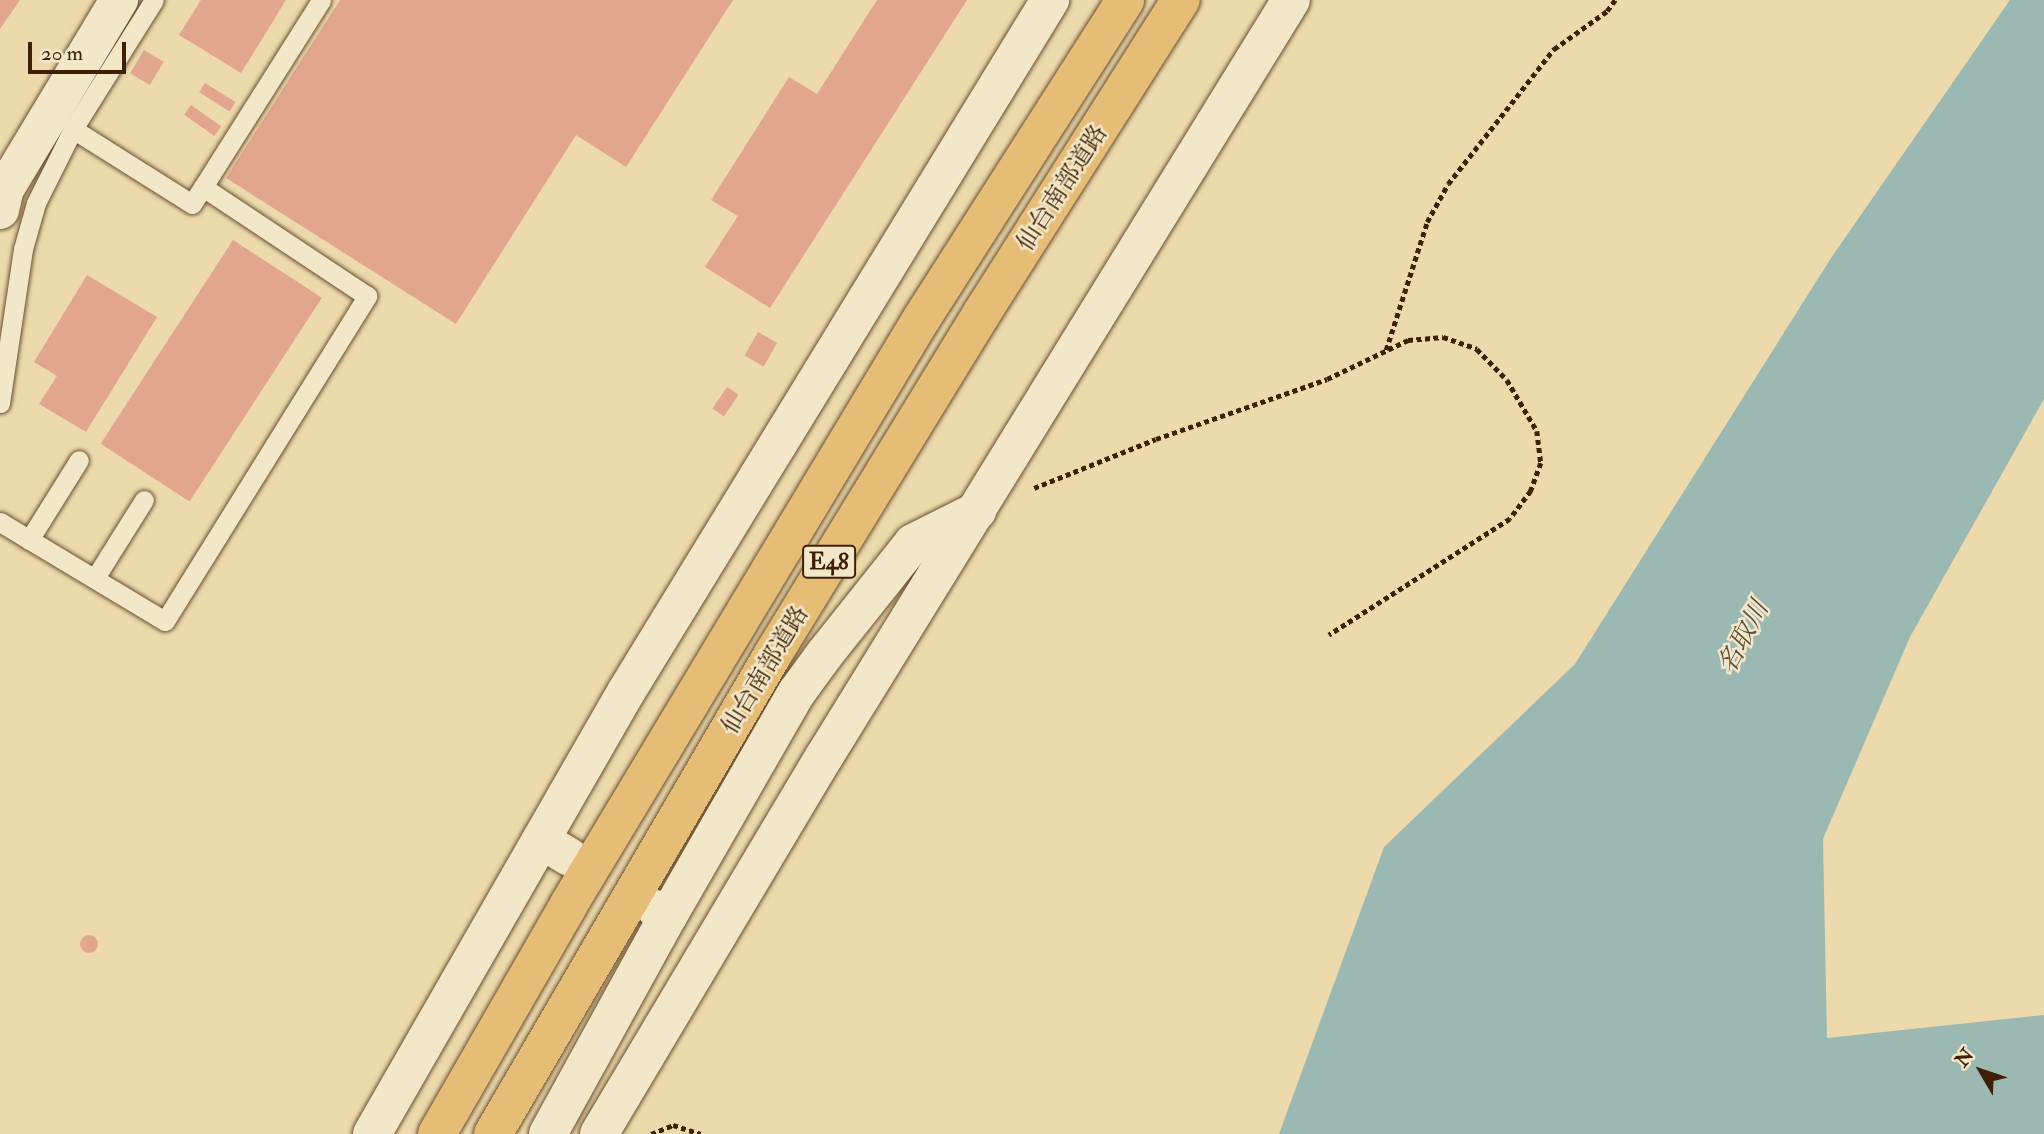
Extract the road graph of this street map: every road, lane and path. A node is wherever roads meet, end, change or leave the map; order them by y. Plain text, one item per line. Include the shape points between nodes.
1 (119, 0) edge
2 (154, 0) edge
3 (321, 0) edge
4 (1050, 0) edge
5 (1125, 0) edge
6 (1181, 0) edge
7 (1292, 0) edge
8 (1615, 0) edge
9 (74, 129) junction
10 (202, 187) junction
11 (0, 210) edge
12 (1385, 351) junction
13 (0, 403) edge
14 (79, 460) dead end
15 (1029, 490) dead end
16 (144, 500) dead end
17 (978, 510) junction
18 (0, 522) edge
19 (29, 540) junction
20 (95, 579) junction
21 (1329, 635) dead end
22 (372, 1134) edge
23 (437, 1134) edge
24 (493, 1134) edge
25 (548, 1134) edge
26 (598, 1134) edge
27 (651, 1134) edge
28 (701, 1134) edge

1 - 11 street via 5,189
2 - 9 lane
3 - 10 lane
4 - 22 street via 633,680 555,849
5 - 23 highway, 仙台南部道路 / E48 via 908,342 569,904
6 - 24 highway, 仙台南部道路 / E48 via 780,642
7 - 17 street
8 - 12 path via 1607,11 1554,49 1448,184 1427,222
9 - 10 lane via 192,204
9 - 13 lane via 36,202 23,249
10 - 20 lane via 367,296 165,621
12 - 15 path via 1326,379
12 - 21 path via 1408,340 1443,337 1476,349 1507,380 1537,430 1541,463 1531,491 1510,519
14 - 19 lane
16 - 20 lane
17 - 25 street via 913,543 797,692 662,912
17 - 26 street
18 - 19 lane
19 - 20 lane
27 - 28 path via 673,1125

